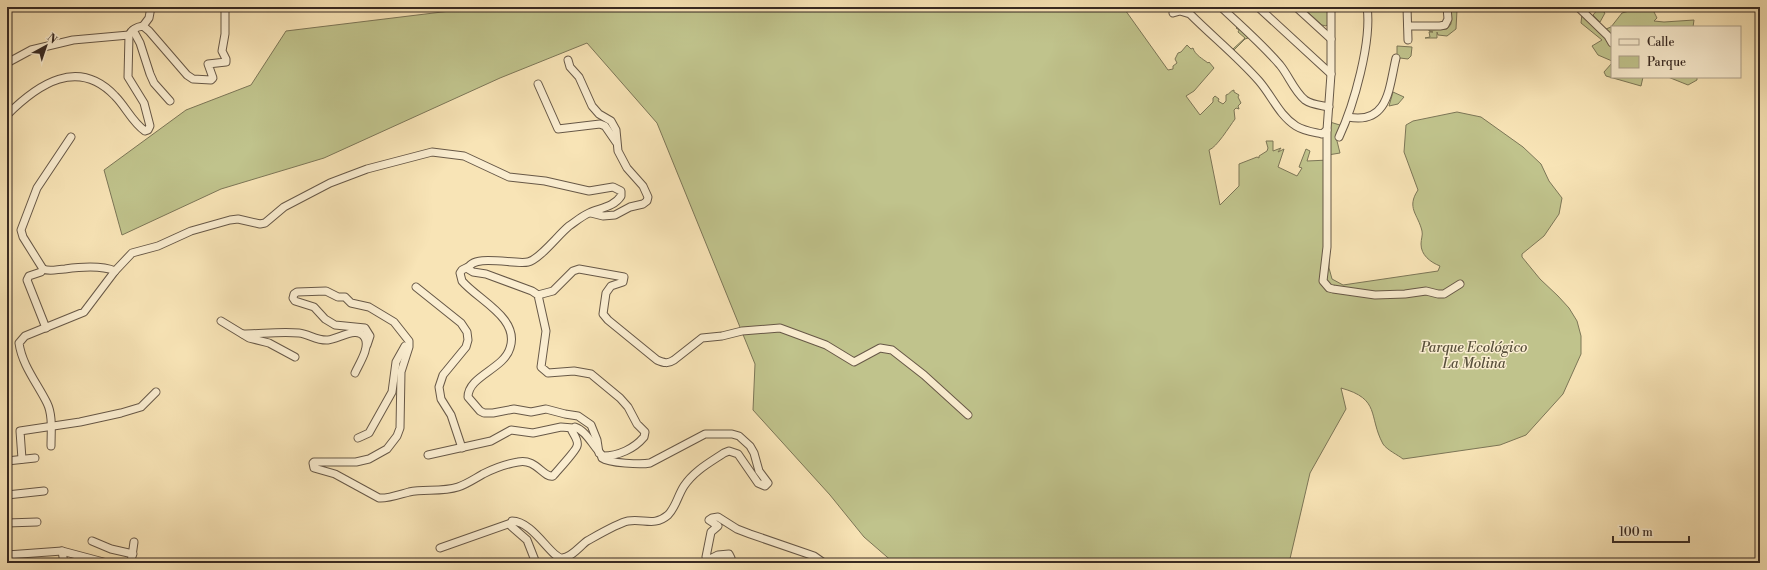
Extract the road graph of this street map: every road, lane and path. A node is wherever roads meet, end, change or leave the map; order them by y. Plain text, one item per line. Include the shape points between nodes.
1 (151, 7) edge
2 (1221, 7) edge
3 (1258, 7) edge
4 (1296, 7) edge
5 (1331, 7) edge
6 (1367, 7) edge
7 (1407, 7) edge
8 (1447, 7) edge
9 (1578, 7) edge
10 (224, 8) edge
11 (1173, 13) dead end
12 (143, 26) junction
13 (1408, 26) junction
14 (131, 32) junction
15 (1331, 40) junction
16 (1408, 40) dead end
17 (1611, 41) edge
18 (1396, 58) dead end
19 (568, 60) dead end
20 (7, 63) edge
21 (1331, 74) junction
22 (538, 84) dead end
23 (170, 100) dead end
24 (1329, 107) junction
25 (7, 115) edge
26 (1348, 117) junction
27 (1327, 130) junction
28 (70, 137) dead end
29 (1339, 137) dead end
30 (617, 144) junction
31 (589, 213) junction
32 (468, 267) junction
33 (43, 269) junction
34 (115, 271) junction
35 (1460, 284) dead end
36 (416, 287) dead end
37 (538, 295) junction
38 (222, 321) dead end
39 (46, 328) junction
40 (243, 334) junction
41 (409, 341) junction
42 (367, 345) junction
43 (294, 357) dead end
44 (355, 373) dead end
45 (156, 392) dead end
46 (968, 415) dead end
47 (51, 426) junction
48 (573, 428) junction
49 (358, 438) dead end
50 (51, 446) dead end
51 (462, 448) junction
52 (600, 453) junction
53 (428, 455) dead end
54 (35, 458) dead end
55 (22, 459) junction
56 (7, 461) edge
57 (44, 491) dead end
58 (7, 495) edge
59 (37, 522) dead end
60 (7, 523) edge
61 (511, 523) junction
62 (92, 541) dead end
63 (134, 542) dead end
64 (440, 548) dead end
65 (62, 551) junction
66 (133, 554) junction
67 (7, 555) edge
68 (64, 563) edge
69 (107, 563) edge
70 (131, 563) edge
71 (536, 563) edge
72 (725, 563) edge
73 (824, 563) edge

1 - 12 street via 149,18
2 - 24 street via 1279,64 1305,100
3 - 21 street
4 - 15 street
5 - 15 street
6 - 26 street via 1367,38
7 - 13 street
8 - 13 street via 1448,19 1445,25
9 - 17 street
10 - 12 street via 225,34 222,51 226,62 208,64 212,80 193,79 187,75
11 - 27 street via 1190,14 1259,81 1288,120 1297,127 1322,134
12 - 14 street
13 - 16 street
14 - 20 street via 73,40 31,50
14 - 23 street via 140,43 154,82
14 - 25 street via 128,77 144,103 150,126 148,130 138,125 111,93 91,79 77,75 46,84
15 - 21 street
18 - 26 street via 1384,105 1373,115 1360,119
19 - 30 street via 592,106 611,121 616,130
21 - 24 street
22 - 30 street via 558,129 600,124 608,130
24 - 27 street
26 - 29 street
27 - 35 street via 1327,247 1323,281 1329,288 1375,295 1426,292 1444,294
28 - 33 street via 37,188 21,230
30 - 31 street via 626,168 647,191 647,201 615,215
31 - 32 street via 556,237 534,260 522,263 480,260
31 - 34 street via 610,206 620,198 621,191 613,187 589,191 545,181 509,177 464,156 432,152 367,169 330,183 284,207 265,223 230,220 191,231 158,246 132,253
32 - 37 street via 469,271 486,274
32 - 52 street via 460,272 462,281 506,322 512,334 507,355 468,390 468,397 480,412 484,413 514,409 531,412 546,409 578,416 591,425
33 - 34 street via 47,271 67,268 108,268
33 - 39 street via 26,280
34 - 39 street via 84,312
36 - 51 street via 461,324 467,332 466,347 443,375 439,387 441,399 451,415
37 - 46 street via 552,291 573,271 579,269 624,277 624,282 611,286 606,293 604,314 608,320 664,363 674,360 702,338 780,328 826,345 854,362 877,350 889,349 924,375
37 - 52 street via 546,331 541,363 544,371 586,372 595,377 620,398 644,432 644,437 640,441 624,452 612,455
38 - 40 street
39 - 47 street via 26,336 19,343 30,375 47,403
40 - 42 street via 301,333 319,340 327,340 357,332 364,337
40 - 43 street via 269,343
41 - 42 street via 394,322 369,307 351,303 345,297 338,297 326,291 294,294 295,301 314,307 332,324 365,328 370,336
41 - 48 street via 401,372 400,428 392,444 369,459 356,462 314,462 314,468 335,474 371,495 384,499 420,490 447,490 459,487 482,475 518,462 532,463 551,476 577,446
41 - 49 street via 396,362 392,392 369,433
42 - 44 street
45 - 47 street via 141,407 80,422
47 - 50 street
47 - 55 street via 20,431
48 - 51 street via 561,427 533,433 511,430 491,441
48 - 52 street via 581,429
51 - 53 street
52 - 61 street via 605,460 643,465 705,434 732,434 750,446 759,471 768,483 765,486 758,483 738,454 729,451 694,474 683,487 669,514 661,520 649,523 624,522 586,542 567,557 560,558 555,555 539,536 526,526 515,521
54 - 55 street
55 - 56 street
57 - 58 street
59 - 60 street
61 - 64 street
61 - 71 street via 527,540
62 - 66 street
63 - 66 street
65 - 67 street
65 - 68 street
65 - 69 street
66 - 70 street
72 - 73 street via 731,558 729,554 710,559 706,557 711,532 718,526 709,520 712,518 718,517 737,529 814,556

